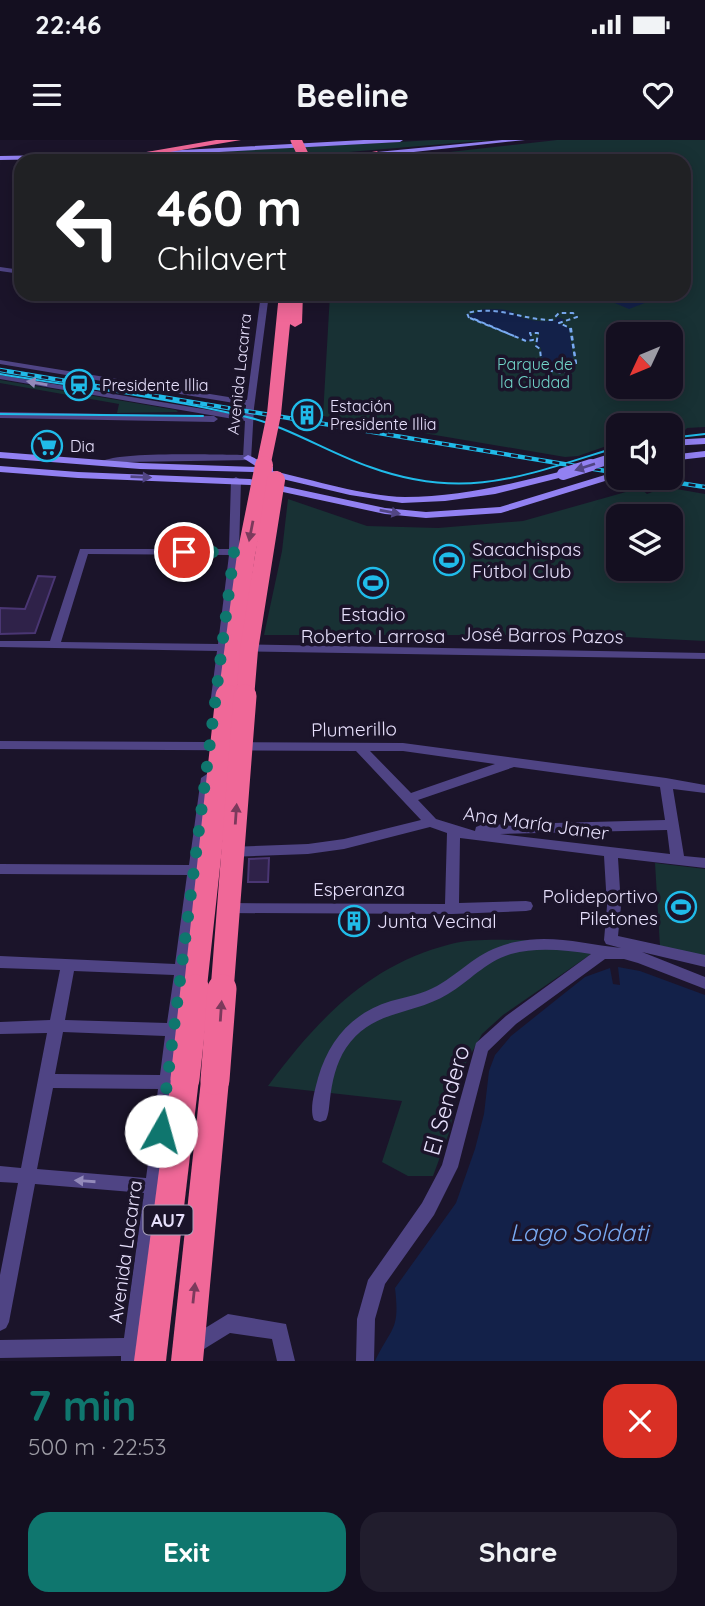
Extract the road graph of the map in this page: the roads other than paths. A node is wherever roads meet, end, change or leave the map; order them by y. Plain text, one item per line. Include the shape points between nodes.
1 (236, 140) edge
2 (400, 140) edge
3 (511, 140) edge
4 (522, 140) edge
5 (499, 142) junction
6 (158, 154) edge
7 (169, 154) edge
8 (377, 154) edge
9 (264, 301) edge
10 (285, 301) edge
11 (296, 301) edge
12 (0, 362) edge
13 (0, 377) edge
14 (250, 404) junction
15 (0, 415) edge
16 (249, 419) junction
17 (705, 441) edge
18 (683, 442) edge
19 (705, 454) edge
20 (0, 455) edge
21 (683, 457) edge
22 (59, 458) junction
23 (248, 458) junction
24 (606, 461) edge
25 (103, 462) junction
26 (0, 468) edge
27 (26, 471) junction
28 (272, 472) junction
29 (99, 476) junction
30 (606, 478) edge
31 (236, 481) junction
32 (478, 493) junction
33 (494, 512) junction
34 (234, 552) junction
35 (55, 643) junction
36 (1, 647) edge
37 (222, 647) junction
38 (705, 656) edge
39 (0, 745) edge
40 (211, 748) junction
41 (361, 749) junction
42 (515, 762) junction
43 (666, 782) junction
44 (705, 789) edge
45 (408, 799) junction
46 (431, 822) junction
47 (670, 825) junction
48 (454, 831) junction
49 (197, 853) junction
50 (611, 853) junction
51 (678, 860) junction
52 (705, 863) edge
53 (0, 869) edge
54 (196, 870) junction
55 (526, 906) dead end
56 (191, 908) junction
57 (452, 909) junction
58 (611, 946) junction
59 (705, 961) edge
60 (0, 962) edge
61 (68, 965) junction
62 (183, 970) junction
63 (705, 983) edge
64 (57, 1026) junction
65 (0, 1028) edge
66 (175, 1030) junction
67 (46, 1081) junction
68 (176, 1081) junction
69 (320, 1115) dead end
70 (0, 1174) edge
71 (27, 1177) junction
72 (153, 1186) junction
73 (366, 1319) joint
74 (0, 1322) edge
75 (0, 1349) edge
76 (137, 1356) edge
77 (187, 1356) edge
78 (286, 1361) edge
79 (365, 1361) edge

1 - 6 highway
2 - 7 main road
3 - 5 main road
4 - 5 main road
5 - 8 main road
9 - 14 street, Avenida Lacarra
10 -> 68 highway, AU7, bridge via 274,414 246,555
77 -> 11 highway, AU7, bridge via 215,1080 249,650 288,413
12 - 14 street
16 -> 13 street
14 - 16 street, Avenida Lacarra
15 - 16 street
16 - 23 street, Avenida Lacarra
17 - 18 main road
19 - 21 main road
20 - 22 main road
22 - 25 main road
22 - 27 main road via 52,468
23 - 25 street
23 - 28 main road
24 -> 32 main road, bridge
25 - 28 main road
25 - 29 main road via 89,468
26 - 27 main road
27 - 29 main road
28 - 32 main road via 402,500
29 -> 31 main road
30 - 33 main road
31 -> 33 main road via 410,515
31 - 34 street, Avenida Lacarra
32 - 33 main road via 497,501
34 - 35 street via 84,551
34 - 37 street, Avenida Lacarra
35 - 36 street, José Barros Pazos
35 - 37 street, José Barros Pazos
37 - 38 street, José Barros Pazos
37 - 40 street, Avenida Lacarra
39 - 40 street, Plumerillo
40 - 41 street, Plumerillo
40 - 49 street, Avenida Lacarra
41 - 42 street, Plumerillo via 402,747
41 - 45 street
42 - 43 street, Plumerillo
42 - 45 street
43 - 44 street, Plumerillo
43 - 47 street
45 - 46 street
46 - 48 street, Ana María Janer
46 - 49 street via 308,849
47 - 48 street
47 - 51 street
48 - 50 street, Ana María Janer
48 - 57 street
49 - 54 street, Avenida Lacarra
50 - 51 street, Ana María Janer
50 - 58 street
51 - 52 street, Ana María Janer
53 - 54 street
54 - 56 street, Avenida Lacarra
55 - 57 street, Esperanza
56 - 57 street, Esperanza
56 - 62 street, Avenida Lacarra
58 - 59 street
58 - 63 street
58 - 69 street via 517,945 478,962 434,995 377,1012 351,1030 332,1053
58 - 73 street, El Sendero via 511,1020 481,1048 450,1167 428,1209 377,1280
60 - 61 street
61 - 62 street
61 - 64 street
62 - 66 street, Avenida Lacarra
64 - 65 street
64 - 66 street
64 - 67 street
66 - 68 street, Avenida Lacarra
67 - 68 street
67 - 71 street
68 - 72 street, Avenida Lacarra
68 - 76 highway, AU7
70 - 71 street
72 -> 71 street
71 - 74 street
72 - 76 street, Avenida Lacarra
73 - 79 street
75 - 76 street
77 - 78 street via 228,1323 279,1331

